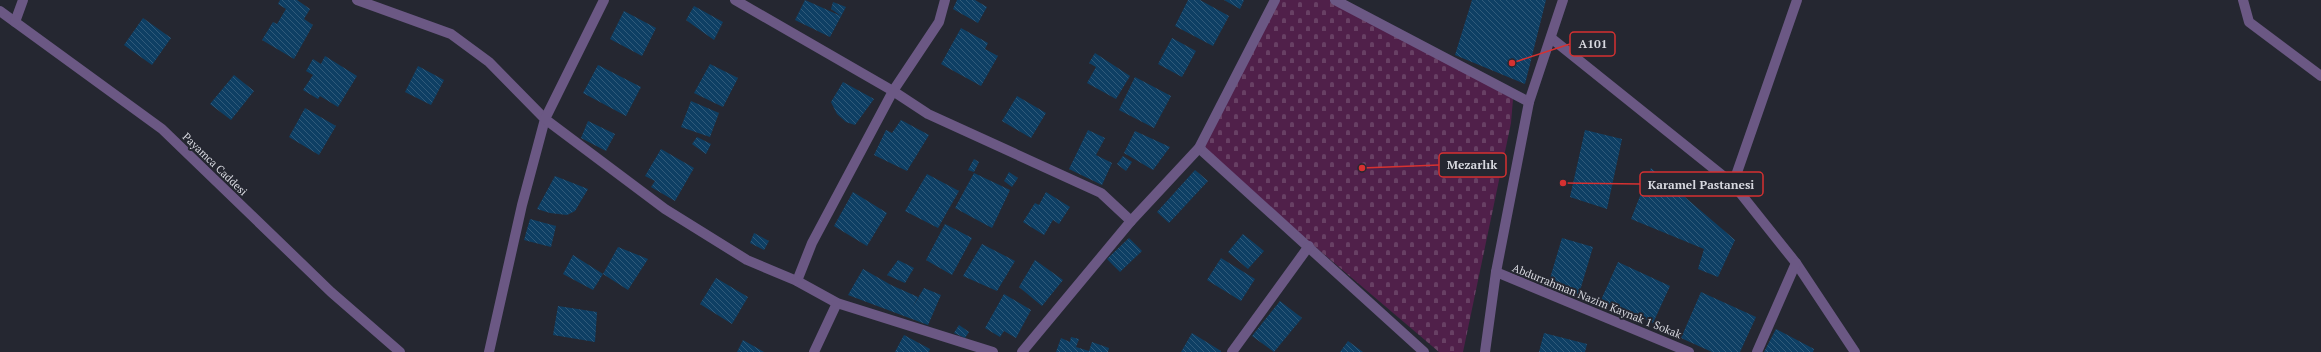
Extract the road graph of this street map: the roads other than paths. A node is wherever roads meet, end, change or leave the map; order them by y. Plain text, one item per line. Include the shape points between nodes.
1 (23, 0) edge
2 (357, 0) edge
3 (604, 0) edge
4 (735, 0) edge
5 (945, 0) edge
6 (1275, 0) edge
7 (1335, 0) edge
8 (1563, 0) edge
9 (1797, 0) edge
10 (2243, 0) edge
11 (0, 10) edge
12 (15, 22) junction
13 (1551, 38) junction
14 (2321, 76) edge
15 (893, 91) junction
16 (1529, 102) junction
17 (545, 119) junction
18 (1199, 148) junction
19 (1733, 184) junction
20 (1131, 222) junction
21 (1309, 246) junction
22 (1796, 263) junction
23 (1496, 272) junction
24 (797, 281) junction
25 (838, 304) junction
26 (400, 352) edge
27 (489, 352) edge
28 (814, 352) edge
29 (993, 352) edge
30 (1022, 352) edge
31 (1232, 352) edge
32 (1424, 352) edge
33 (1485, 352) edge
34 (1689, 352) edge
35 (1757, 352) edge
36 (1855, 352) edge

1 - 12 street
2 - 17 street via 451,34 489,62
3 - 17 street
4 - 15 street
5 - 15 street via 939,22
6 - 18 street
7 - 16 street
8 - 13 street
9 - 19 street
10 - 14 street via 2249,22
11 - 12 street, Payamca Caddesi
12 - 26 street, Payamca Caddesi via 162,129 331,292
13 - 16 street
13 - 19 street
15 - 20 street via 928,114 1101,193
15 - 24 street via 812,243
16 - 23 street
17 - 24 street via 665,209 747,260
17 - 27 street via 522,205
18 - 20 street
18 - 21 street
19 - 22 street
20 - 30 street
21 - 31 street
21 - 32 street
22 - 35 street
22 - 36 street
23 - 33 street
23 - 34 street, Abdurrahman Nazim Kaynak 1 Sokak
24 - 25 street
25 - 28 street
25 - 29 street

